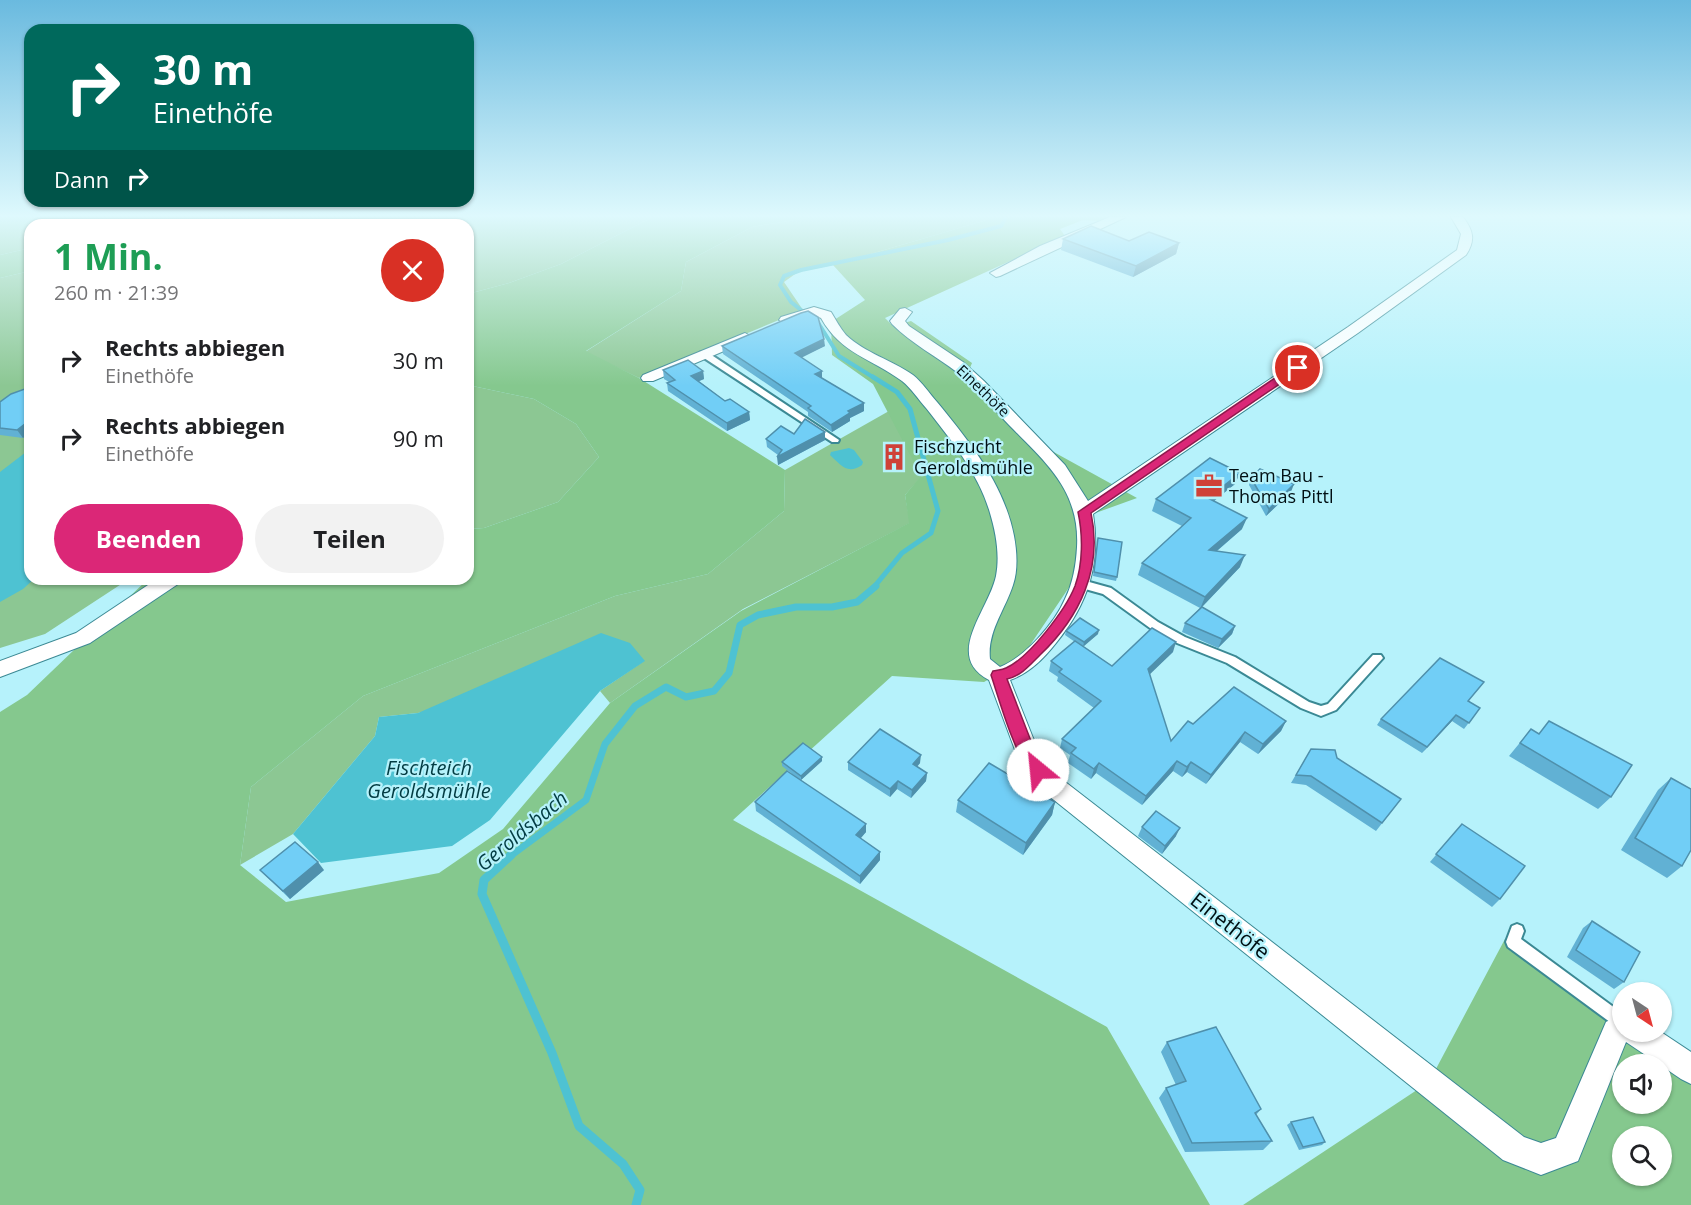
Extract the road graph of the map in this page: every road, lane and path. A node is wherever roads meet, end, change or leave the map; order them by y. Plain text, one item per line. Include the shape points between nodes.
1 (1432, 273) edge
2 (905, 312) dead end
3 (776, 324) edge
4 (756, 333) edge
5 (704, 354) junction
6 (648, 378) dead end
7 (835, 440) dead end
8 (1084, 512) junction
9 (1082, 584) junction
10 (162, 585) edge
11 (1377, 658) dead end
12 (0, 669) edge
13 (998, 675) junction
14 (1517, 931) dead end
15 (1612, 1017) edge
16 (1612, 1042) edge
17 (1651, 1042) edge
18 (1691, 1069) edge

1 - 8 street
2 - 8 street, Einethöfe via 897,321 967,374 1000,407 1065,474
3 - 13 street via 805,313 826,315 839,337 852,348 910,380 964,446 1004,526 1007,571 981,634 978,654 982,666
4 - 5 street
5 - 6 street
5 - 7 lane
8 - 9 street, Einethöfe via 1088,532
9 - 11 lane via 1107,591 1154,625 1231,660 1321,711 1332,707
9 - 13 street, Einethöfe via 1072,607 1049,639 1018,668
10 - 12 street via 83,638
13 - 16 street, Einethöfe via 1029,758 1047,782 1515,1149 1541,1159 1567,1150
14 - 15 lane via 1514,942
17 - 18 street

